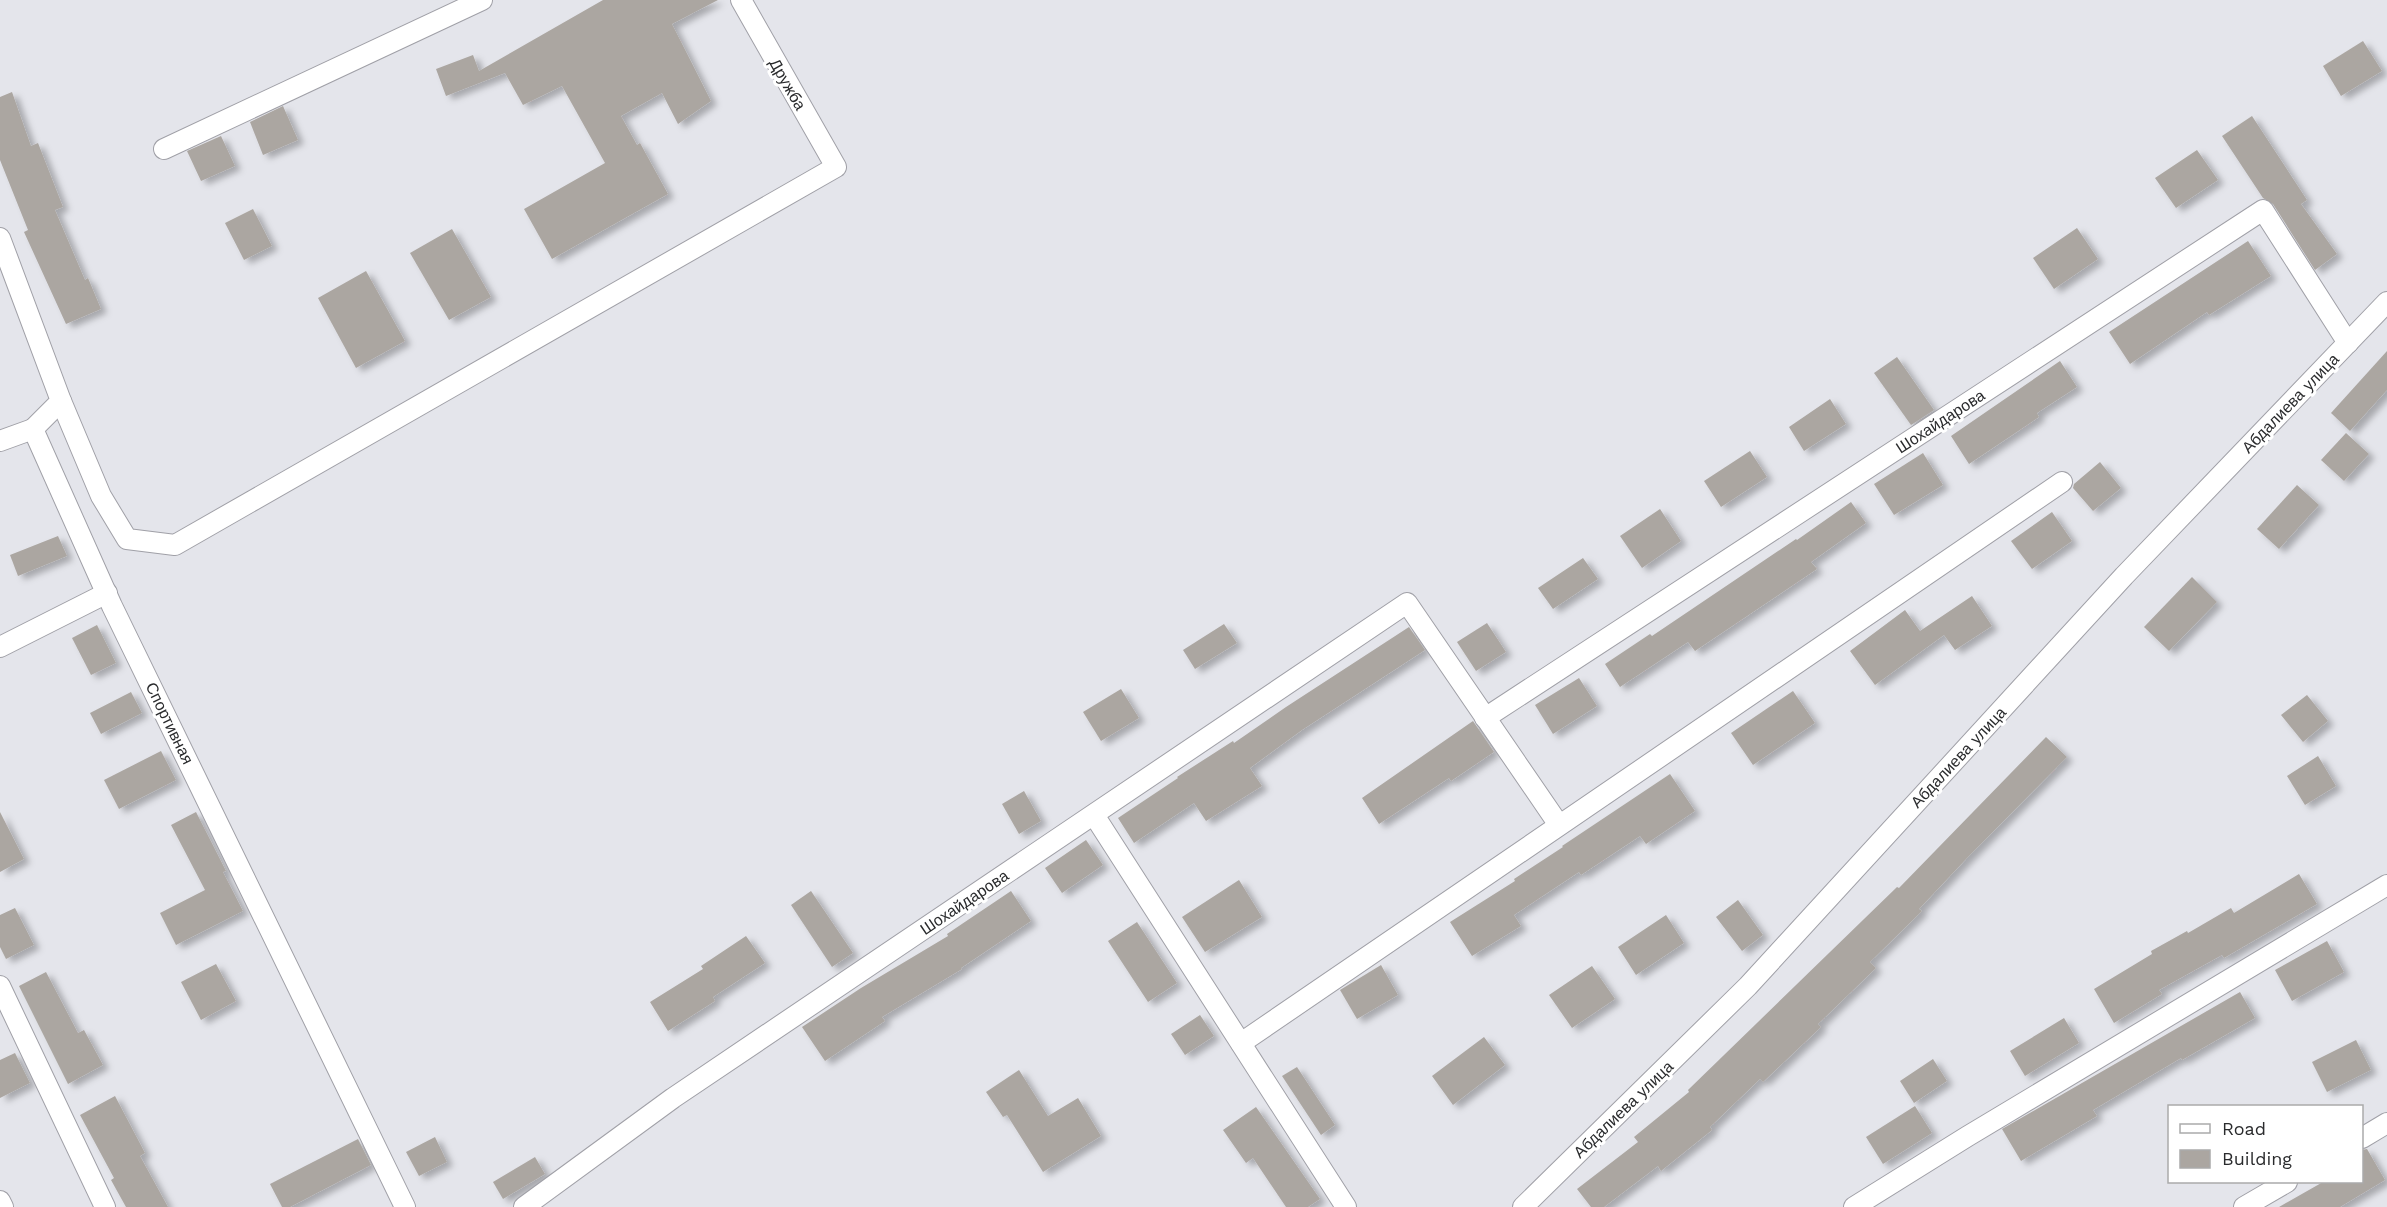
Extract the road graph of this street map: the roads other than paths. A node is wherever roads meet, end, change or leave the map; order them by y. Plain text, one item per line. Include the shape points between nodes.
1 (482, 0) edge
2 (741, 0) edge
3 (164, 149) dead end
4 (0, 238) edge
5 (2387, 302) edge
6 (2348, 343) junction
7 (61, 401) junction
8 (33, 429) junction
9 (0, 441) edge
10 (2062, 482) dead end
11 (107, 593) junction
12 (0, 647) edge
13 (1485, 718) junction
14 (1094, 815) junction
15 (1559, 825) junction
16 (2387, 885) edge
17 (0, 986) edge
18 (1240, 1043) junction
19 (2387, 1123) edge
20 (2363, 1137) edge
21 (2286, 1183) edge
22 (0, 1201) edge
23 (3, 1207) edge
24 (105, 1207) edge
25 (405, 1207) edge
26 (524, 1207) edge
27 (1346, 1207) edge
28 (1523, 1207) edge
29 (1854, 1207) edge
30 (2244, 1207) edge

1 - 3 street
2 - 7 street, Дружба via 836,167 175,545 127,539 100,496
4 - 7 street
5 - 6 street, Абдалиева улица
6 - 13 street, Шохайдарова via 2263,210
6 - 28 street, Абдалиева улица via 2124,576 1748,986
7 - 8 street
8 - 9 street
8 - 11 street, Спортивная
10 - 15 street
11 - 12 street
11 - 25 street, Спортивная
13 - 14 street, Шохайдарова via 1407,603
13 - 15 street
14 - 18 street
14 - 26 street, Шохайдарова via 673,1098
15 - 18 street
16 - 29 street
17 - 24 street
18 - 27 street
19 - 20 street
21 - 30 street
22 - 23 street

